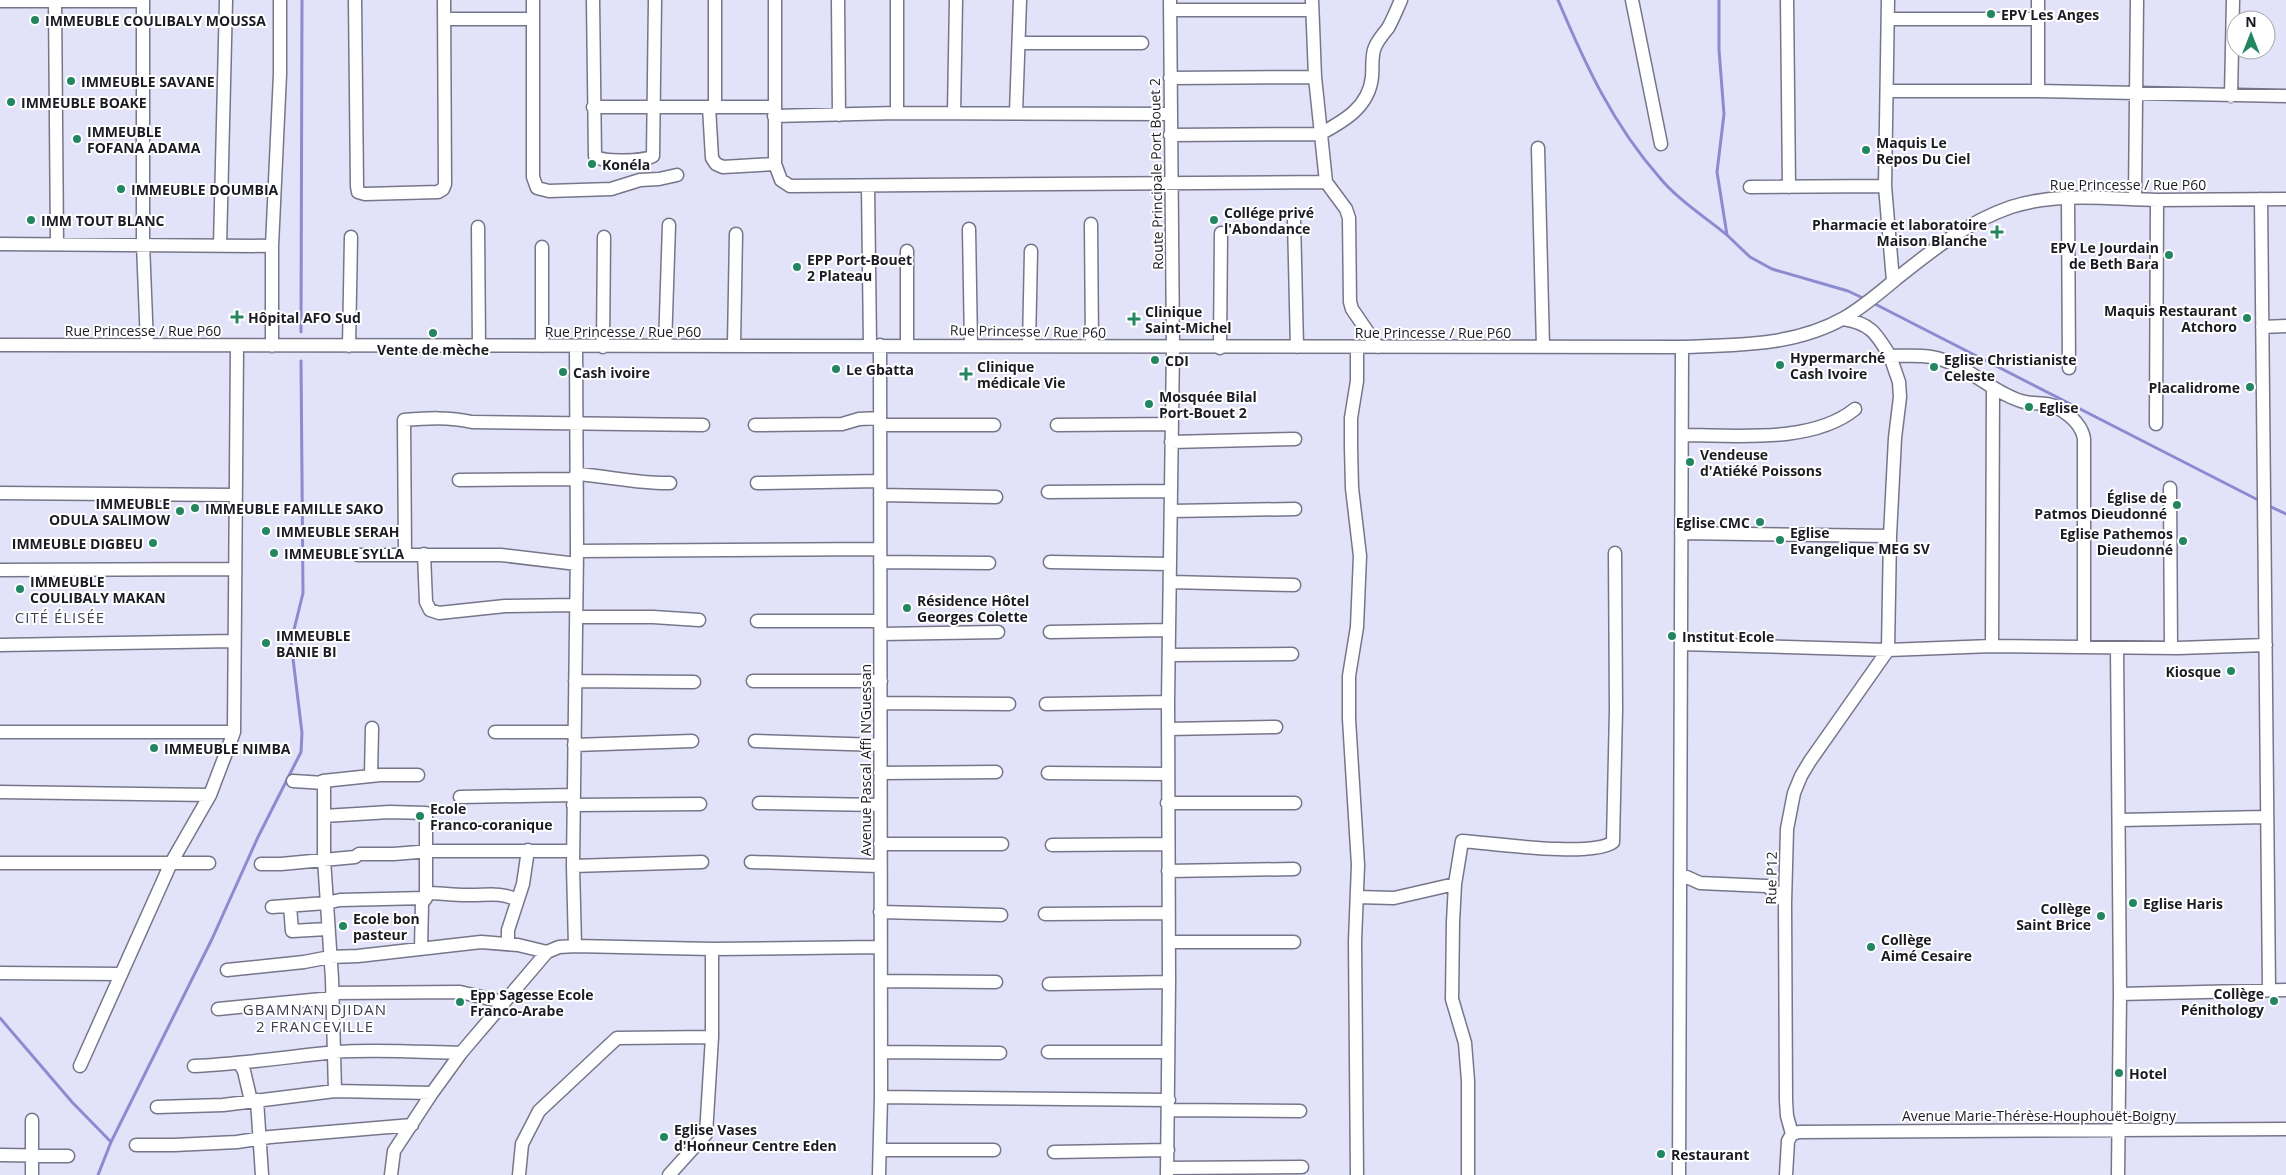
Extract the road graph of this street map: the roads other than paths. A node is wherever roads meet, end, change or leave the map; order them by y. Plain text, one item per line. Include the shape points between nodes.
1 (55, 0) edge
2 (226, 0) edge
3 (280, 0) edge
4 (355, 0) edge
5 (444, 0) edge
6 (533, 0) edge
7 (593, 0) edge
8 (655, 0) edge
9 (716, 0) edge
10 (775, 0) edge
11 (838, 0) edge
12 (896, 0) edge
13 (956, 0) edge
14 (1020, 0) edge
15 (1401, 0) edge
16 (1632, 0) edge
17 (1787, 0) edge
18 (1888, 0) edge
19 (2038, 0) edge
20 (2137, 0) edge
21 (2233, 0) edge
22 (0, 1) edge
23 (143, 1) edge
24 (1170, 5) edge
25 (1311, 5) edge
26 (444, 19) junction
27 (533, 19) junction
28 (1888, 19) junction
29 (2038, 19) junction
30 (1019, 43) junction
31 (1142, 43) dead end
32 (1314, 77) junction
33 (1170, 78) junction
34 (1887, 91) junction
35 (2038, 91) junction
36 (2137, 94) junction
37 (2231, 96) junction
38 (2286, 96) edge
39 (593, 107) junction
40 (654, 107) junction
41 (712, 107) junction
42 (774, 111) junction
43 (897, 113) junction
44 (954, 113) junction
45 (1016, 113) junction
46 (1170, 114) junction
47 (839, 115) junction
48 (1320, 134) junction
49 (1170, 135) junction
50 (1661, 144) dead end
51 (1538, 148) dead end
52 (775, 164) junction
53 (677, 175) dead end
54 (1170, 182) junction
55 (1326, 182) junction
56 (868, 186) junction
57 (1886, 186) junction
58 (1750, 187) dead end
59 (1789, 187) junction
60 (2068, 198) junction
61 (2286, 198) edge
62 (2135, 199) junction
63 (2261, 199) junction
64 (2157, 200) junction
65 (1294, 219) dead end
66 (1090, 224) dead end
67 (669, 225) dead end
68 (478, 227) dead end
69 (969, 229) dead end
70 (1221, 233) dead end
71 (736, 234) dead end
72 (351, 237) dead end
73 (604, 237) dead end
74 (57, 243) junction
75 (0, 244) edge
76 (143, 244) junction
77 (220, 246) junction
78 (272, 246) junction
79 (542, 247) dead end
80 (907, 250) dead end
81 (1031, 251) dead end
82 (1894, 281) junction
83 (1843, 319) junction
84 (2286, 326) edge
85 (2262, 327) junction
86 (147, 344) junction
87 (0, 345) edge
88 (875, 345) junction
89 (907, 345) junction
90 (971, 345) junction
91 (1029, 345) junction
92 (236, 346) junction
93 (272, 346) junction
94 (349, 346) junction
95 (479, 346) junction
96 (542, 346) junction
97 (576, 346) junction
98 (665, 346) junction
99 (734, 346) junction
100 (1092, 346) junction
101 (603, 347) junction
102 (1357, 347) junction
103 (1378, 347) junction
104 (1543, 347) junction
105 (1682, 347) junction
106 (1173, 348) junction
107 (1220, 348) junction
108 (1297, 348) junction
109 (1890, 356) junction
110 (2069, 368) dead end
111 (1993, 389) junction
112 (1855, 409) dead end
113 (880, 421) junction
114 (576, 424) junction
115 (1172, 424) junction
116 (2156, 424) dead end
117 (703, 425) dead end
118 (755, 425) dead end
119 (994, 425) dead end
120 (1057, 425) dead end
121 (1682, 435) junction
122 (1295, 439) dead end
123 (1172, 442) junction
124 (576, 477) junction
125 (459, 480) dead end
126 (880, 481) junction
127 (670, 483) dead end
128 (757, 483) dead end
129 (2170, 488) dead end
130 (1171, 491) junction
131 (1048, 492) dead end
132 (0, 493) edge
133 (234, 495) junction
134 (880, 495) junction
135 (996, 497) dead end
136 (1295, 509) dead end
137 (1171, 511) junction
138 (1681, 533) junction
139 (1890, 536) junction
140 (577, 551) junction
141 (1615, 553) dead end
142 (405, 554) junction
143 (424, 554) junction
144 (358, 555) dead end
145 (880, 555) junction
146 (1050, 562) dead end
147 (577, 564) junction
148 (988, 564) dead end
149 (1170, 564) junction
150 (233, 569) junction
151 (0, 570) edge
152 (1170, 582) junction
153 (1294, 584) dead end
154 (576, 611) junction
155 (699, 620) dead end
156 (757, 621) dead end
157 (880, 621) junction
158 (1169, 630) junction
159 (998, 632) dead end
160 (1050, 632) dead end
161 (881, 634) junction
162 (234, 641) junction
163 (1681, 644) junction
164 (0, 645) edge
165 (1992, 646) junction
166 (2266, 646) junction
167 (2084, 647) junction
168 (2118, 648) junction
169 (2171, 648) junction
170 (1888, 650) junction
171 (1292, 654) dead end
172 (1169, 655) junction
173 (575, 681) junction
174 (753, 681) dead end
175 (881, 681) junction
176 (694, 682) dead end
177 (1168, 702) junction
178 (881, 703) junction
179 (1009, 704) dead end
180 (1046, 704) dead end
181 (1276, 727) dead end
182 (372, 728) dead end
183 (1168, 729) junction
184 (0, 732) edge
185 (234, 732) junction
186 (495, 732) dead end
187 (574, 732) junction
188 (692, 741) dead end
189 (755, 741) dead end
190 (574, 745) junction
191 (880, 745) junction
192 (996, 772) dead end
193 (880, 773) junction
194 (1048, 773) dead end
195 (1168, 774) junction
196 (418, 775) dead end
197 (371, 776) junction
198 (292, 781) dead end
199 (322, 783) junction
200 (0, 792) edge
201 (210, 796) junction
202 (460, 797) dead end
203 (574, 800) junction
204 (759, 803) dead end
205 (1167, 803) junction
206 (1295, 803) dead end
207 (700, 804) dead end
208 (880, 805) junction
209 (324, 816) junction
210 (2266, 817) junction
211 (2120, 820) junction
212 (880, 844) junction
213 (1002, 844) dead end
214 (1168, 844) junction
215 (1052, 845) dead end
216 (528, 850) junction
217 (573, 850) junction
218 (427, 851) junction
219 (324, 859) junction
220 (702, 862) dead end
221 (751, 862) dead end
222 (0, 863) edge
223 (171, 864) junction
224 (208, 864) dead end
225 (261, 864) dead end
226 (573, 866) junction
227 (880, 866) junction
228 (1294, 870) dead end
229 (1168, 872) junction
230 (1680, 874) junction
231 (1455, 884) junction
232 (426, 896) junction
233 (1357, 896) junction
234 (517, 900) junction
235 (1785, 903) junction
236 (326, 904) junction
237 (290, 906) junction
238 (272, 907) dead end
239 (880, 912) junction
240 (1168, 913) junction
241 (1045, 914) dead end
242 (1001, 915) dead end
243 (328, 929) junction
244 (1168, 942) junction
245 (1294, 942) dead end
246 (508, 944) junction
247 (575, 946) junction
248 (880, 948) junction
249 (421, 949) junction
250 (712, 949) junction
251 (548, 952) junction
252 (330, 957) junction
253 (227, 970) dead end
254 (0, 972) edge
255 (121, 974) junction
256 (881, 981) junction
257 (996, 982) dead end
258 (1169, 982) junction
259 (1049, 984) dead end
260 (2269, 990) junction
261 (2286, 990) edge
262 (2120, 994) junction
263 (332, 995) junction
264 (503, 1002) junction
265 (218, 1009) dead end
266 (712, 1037) junction
267 (335, 1052) junction
268 (881, 1052) junction
269 (1048, 1052) dead end
270 (1168, 1052) junction
271 (461, 1053) junction
272 (1000, 1053) dead end
273 (240, 1064) junction
274 (80, 1066) dead end
275 (194, 1066) dead end
276 (335, 1091) junction
277 (432, 1094) junction
278 (881, 1097) junction
279 (254, 1101) junction
280 (1168, 1105) junction
281 (156, 1107) dead end
282 (1300, 1111) dead end
283 (32, 1120) dead end
284 (412, 1125) junction
285 (2286, 1129) edge
286 (2118, 1130) junction
287 (1792, 1134) junction
288 (260, 1138) junction
289 (136, 1145) dead end
290 (880, 1150) junction
291 (994, 1150) dead end
292 (1168, 1150) junction
293 (1054, 1152) dead end
294 (0, 1155) edge
295 (31, 1155) junction
296 (68, 1156) dead end
297 (1302, 1167) dead end
298 (1167, 1172) edge
299 (32, 1175) edge
300 (262, 1175) edge
301 (391, 1175) edge
302 (519, 1175) edge
303 (669, 1175) edge
304 (879, 1175) edge
305 (1357, 1175) edge
306 (1468, 1175) edge
307 (1679, 1175) edge
308 (1786, 1175) edge
309 (2118, 1175) edge

1 - 22 street
1 - 23 street
1 - 74 street
2 - 77 street
3 - 78 street
4 - 26 street via 357,186 358,192 365,194 443,190
5 - 26 street
6 - 27 street
7 - 39 street
8 - 40 street
9 - 41 street
10 - 42 street
11 - 47 street
12 - 43 street
13 - 44 street
14 - 30 street
15 - 48 street via 1374,48 1370,90 1364,102 1356,111
16 - 50 street
17 - 59 street
18 - 28 street
19 - 29 street
20 - 36 street
21 - 37 street
23 - 76 street
24 - 25 street
24 - 33 street, Route Principale Port Bouet 2
25 - 32 street
26 - 27 street
27 - 53 street via 533,177 536,188 549,191 611,189 640,180
28 - 29 street
28 - 34 street
29 - 35 street
30 - 31 street
30 - 45 street
32 - 33 street
32 - 48 street
33 - 46 street, Route Principale Port Bouet 2
34 - 35 street
34 - 57 street
35 - 36 street
36 - 37 street
36 - 62 street
37 - 38 street
39 - 40 street
39 - 40 street via 597,159 641,160 653,156
40 - 41 street
41 - 42 street
41 - 52 street via 712,158 716,164 723,167
42 - 47 street
42 - 52 street
43 - 44 street
43 - 47 street
44 - 45 street
45 - 46 street
46 - 49 street, Route Principale Port Bouet 2
48 - 49 street
48 - 55 street
49 - 54 street, Route Principale Port Bouet 2
51 - 104 street
52 - 56 street via 781,180 790,186
54 - 55 street
54 - 56 street
54 - 106 street, Route Principale Port Bouet 2
55 - 103 street via 1349,218 1350,302
56 - 88 street, Avenue Pascal Affi N'Guessan
57 - 59 street
57 - 82 street
58 - 59 street
60 - 62 street, Rue Princesse / Rue P60
60 - 82 street, Rue Princesse / Rue P60 via 2040,200 1989,216 1936,247
60 - 110 street
61 - 63 street, Rue Princesse / Rue P60
62 - 64 street, Rue Princesse / Rue P60
63 - 64 street, Rue Princesse / Rue P60
63 - 85 street
64 - 116 street
65 - 108 street
66 - 100 street
67 - 98 street
68 - 95 street
69 - 90 street
70 - 107 street
71 - 99 street
72 - 94 street
73 - 101 street
74 - 75 street
74 - 76 street
76 - 77 street
76 - 86 street
77 - 78 street
78 - 93 street
79 - 96 street
80 - 89 street
81 - 91 street
82 - 83 street, Rue Princesse / Rue P60
83 - 105 street, Rue Princesse / Rue P60 via 1777,341
83 - 109 street via 1859,321 1872,329
84 - 85 street
85 - 166 street
86 - 87 street, Rue Princesse / Rue P60
86 - 92 street, Rue Princesse / Rue P60
88 - 89 street, Rue Princesse / Rue P60
88 - 99 street, Rue Princesse / Rue P60
88 - 113 street, Avenue Pascal Affi N'Guessan
89 - 90 street, Rue Princesse / Rue P60
90 - 91 street, Rue Princesse / Rue P60
91 - 100 street, Rue Princesse / Rue P60
92 - 93 street, Rue Princesse / Rue P60
92 - 133 street
93 - 94 street, Rue Princesse / Rue P60
94 - 95 street, Rue Princesse / Rue P60
95 - 96 street, Rue Princesse / Rue P60
96 - 97 street, Rue Princesse / Rue P60
97 - 101 street, Rue Princesse / Rue P60
97 - 114 street
98 - 99 street, Rue Princesse / Rue P60
98 - 101 street, Rue Princesse / Rue P60
100 - 106 street, Rue Princesse / Rue P60
102 - 103 street, Rue Princesse / Rue P60
102 - 108 street, Rue Princesse / Rue P60
102 - 233 street via 1351,447 1360,591 1350,676 1349,719
103 - 104 street, Rue Princesse / Rue P60
104 - 105 street, Rue Princesse / Rue P60
105 - 121 street
106 - 107 street, Rue Princesse / Rue P60
106 - 115 street, Route Principale Port Bouet 2
107 - 108 street, Rue Princesse / Rue P60
109 - 111 street via 1942,359 1980,377
109 - 139 street via 1899,382 1900,397
111 - 165 street
111 - 167 street via 2019,400 2057,407 2083,432
112 - 121 street via 1837,422 1790,435
113 - 118 street via 859,419 842,424
113 - 119 street
113 - 126 street, Avenue Pascal Affi N'Guessan
114 - 117 street
114 - 124 street
114 - 142 street via 430,418 404,420
115 - 120 street
115 - 123 street, Route Principale Port Bouet 2
121 - 138 street
122 - 123 street
123 - 130 street, Route Principale Port Bouet 2
124 - 125 street
124 - 127 street
124 - 140 street
126 - 128 street
126 - 134 street, Avenue Pascal Affi N'Guessan
129 - 169 street
130 - 131 street
130 - 137 street, Route Principale Port Bouet 2
132 - 133 street
133 - 150 street
134 - 135 street
134 - 145 street, Avenue Pascal Affi N'Guessan
136 - 137 street
137 - 149 street, Route Principale Port Bouet 2
138 - 139 street
138 - 163 street
139 - 170 street
140 - 145 street
140 - 147 street
141 - 231 street via 1613,842 1571,848 1462,841
142 - 143 street
142 - 144 street
143 - 147 street via 501,555
143 - 154 street via 426,602 430,610 439,613 505,606
145 - 148 street
145 - 157 street, Avenue Pascal Affi N'Guessan
146 - 149 street
147 - 154 street
149 - 152 street, Route Principale Port Bouet 2
150 - 151 street
150 - 162 street
152 - 153 street
152 - 158 street, Route Principale Port Bouet 2
154 - 155 street
154 - 173 street
156 - 157 street
157 - 161 street, Avenue Pascal Affi N'Guessan
158 - 160 street
158 - 172 street, Route Principale Port Bouet 2
159 - 161 street
161 - 175 street, Avenue Pascal Affi N'Guessan
162 - 164 street
162 - 185 street
163 - 170 street
163 - 230 street
165 - 167 street
165 - 170 street
166 - 169 street
166 - 210 street
167 - 168 street
168 - 169 street
168 - 211 street
170 - 235 street, Rue P12 via 1801,776 1787,829
171 - 172 street
172 - 177 street, Route Principale Port Bouet 2
173 - 176 street
173 - 187 street
174 - 175 street
175 - 178 street, Avenue Pascal Affi N'Guessan
177 - 180 street
177 - 183 street, Route Principale Port Bouet 2
178 - 179 street
178 - 191 street, Avenue Pascal Affi N'Guessan
181 - 183 street
182 - 197 street
183 - 195 street, Route Principale Port Bouet 2
184 - 185 street
185 - 201 street
186 - 187 street
187 - 190 street
188 - 190 street
189 - 191 street
190 - 203 street
191 - 193 street, Avenue Pascal Affi N'Guessan
192 - 193 street
193 - 208 street, Avenue Pascal Affi N'Guessan
194 - 195 street
195 - 205 street, Route Principale Port Bouet 2
196 - 197 street
197 - 199 street
198 - 199 street
199 - 209 street
200 - 201 street
201 - 223 street
202 - 203 street
203 - 207 street
203 - 217 street
204 - 208 street
205 - 206 street
205 - 214 street, Route Principale Port Bouet 2
208 - 212 street, Avenue Pascal Affi N'Guessan
209 - 218 street via 426,812
209 - 219 street
210 - 211 street
210 - 260 street
211 - 262 street
212 - 213 street
212 - 227 street, Avenue Pascal Affi N'Guessan
214 - 215 street
214 - 229 street, Route Principale Port Bouet 2
216 - 217 street
216 - 218 street
216 - 234 street
217 - 226 street
218 - 219 street
218 - 232 street
219 - 225 street
219 - 236 street
220 - 226 street
221 - 227 street
222 - 223 street
223 - 224 street
223 - 255 street
226 - 247 street
227 - 239 street, Avenue Pascal Affi N'Guessan
228 - 229 street
229 - 240 street, Route Principale Port Bouet 2
230 - 235 street via 1700,883 1766,886
230 - 307 street
231 - 233 street via 1394,898
231 - 306 street via 1452,999 1464,1043 1468,1081
232 - 234 street via 490,893 505,894
232 - 236 street via 340,900
232 - 249 street via 422,903
233 - 305 street
234 - 246 street via 508,930
235 - 287 street, Rue P12 via 1787,1116
236 - 237 street
236 - 243 street
237 - 238 street
237 - 243 street via 292,931
239 - 242 street
239 - 248 street, Avenue Pascal Affi N'Guessan
240 - 241 street
240 - 244 street, Route Principale Port Bouet 2
243 - 252 street
244 - 245 street
244 - 258 street, Route Principale Port Bouet 2
246 - 249 street via 481,942
246 - 251 street
247 - 250 street
247 - 251 street
248 - 250 street
248 - 256 street, Avenue Pascal Affi N'Guessan
249 - 252 street
250 - 266 street
251 - 264 street
252 - 253 street
252 - 263 street
254 - 255 street
255 - 274 street
256 - 257 street
256 - 268 street, Avenue Pascal Affi N'Guessan
258 - 259 street
258 - 270 street, Route Principale Port Bouet 2
260 - 261 street
260 - 262 street
262 - 286 street
263 - 264 street via 460,992
263 - 265 street
263 - 267 street
264 - 271 street
266 - 302 street via 617,1038 539,1111 522,1144
266 - 303 street via 706,1134
267 - 271 street
267 - 273 street
267 - 276 street
268 - 272 street
268 - 278 street, Avenue Pascal Affi N'Guessan
269 - 270 street
270 - 280 street, Route Principale Port Bouet 2
271 - 277 street
273 - 275 street
273 - 279 street
276 - 277 street
276 - 279 street
277 - 284 street
278 - 280 street
278 - 290 street, Avenue Pascal Affi N'Guessan
279 - 281 street
279 - 288 street
280 - 282 street
280 - 292 street, Route Principale Port Bouet 2
283 - 295 street
284 - 288 street
284 - 301 street via 394,1151
285 - 286 street, Avenue Marie-Thérèse-Houphouët-Boigny
286 - 287 street, Avenue Marie-Thérèse-Houphouët-Boigny
286 - 309 street
287 - 308 street via 1788,1141
288 - 289 street via 203,1144
288 - 300 street
290 - 291 street
290 - 304 street, Avenue Pascal Affi N'Guessan
292 - 293 street
292 - 298 street, Route Principale Port Bouet 2
294 - 295 street
295 - 296 street
295 - 299 street
297 - 298 street

